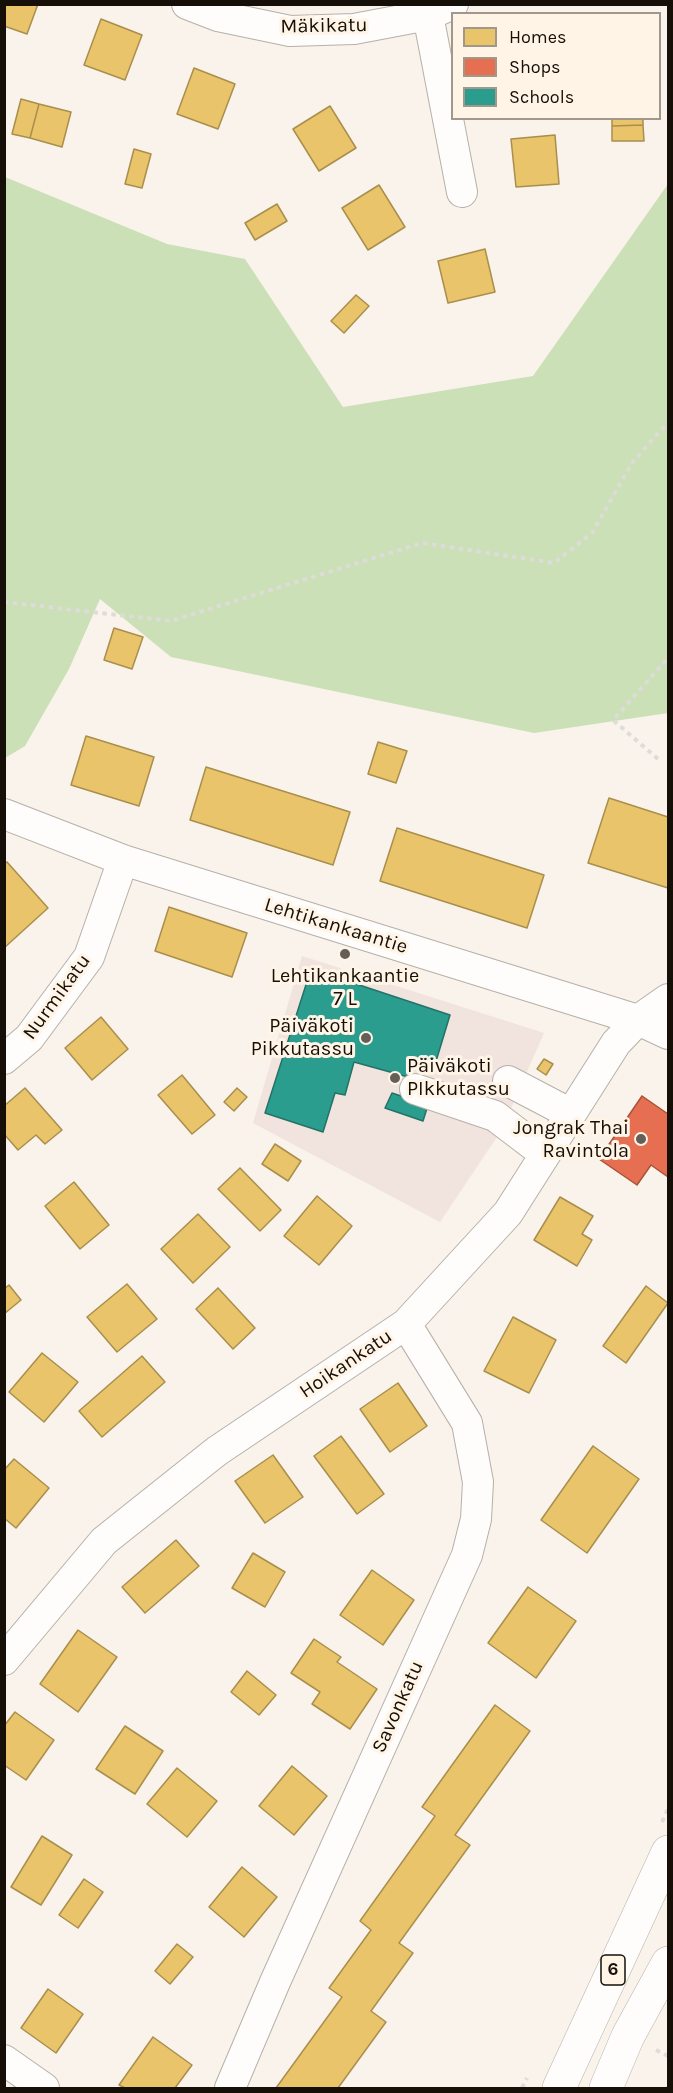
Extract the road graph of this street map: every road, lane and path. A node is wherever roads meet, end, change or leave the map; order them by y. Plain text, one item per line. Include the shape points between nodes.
1 (187, 4) edge
2 (441, 10) edge
3 (451, 97) edge
4 (454, 120) edge
5 (462, 192) dead end
6 (669, 423) edge
7 (4, 602) edge
8 (669, 658) edge
9 (658, 759) dead end
10 (4, 814) edge
11 (123, 860) junction
12 (669, 999) edge
13 (638, 1020) junction
14 (669, 1034) edge
15 (4, 1059) edge
16 (508, 1081) dead end
17 (415, 1089) dead end
18 (571, 1114) junction
19 (545, 1154) junction
20 (406, 1324) junction
21 (4, 1660) edge
22 (669, 1852) edge
23 (669, 1963) edge
24 (4, 2060) edge
25 (44, 2088) edge
26 (230, 2088) edge
27 (559, 2088) edge
28 (606, 2088) edge

1 - 2 street, Mäkikatu via 218,16 290,31 354,29
2 - 3 street, Mäkikatu
4 - 5 street, Mäkikatu
6 - 7 path via 632,463 592,533 554,562 422,543 171,621
8 - 9 path via 614,720
10 - 11 street, Lehtikankaantie
11 - 13 street, Lehtikankaantie
11 - 15 street, Nurmikatu via 89,957 29,1038
12 - 13 street, Hoikankatu
13 - 14 street, Lehtikankaantie
13 - 18 street, Hoikankatu via 616,1043
16 - 18 street
17 - 19 street via 495,1116
18 - 19 street, Hoikankatu
19 - 20 street, Hoikankatu via 508,1213
20 - 21 street, Hoikankatu via 217,1451 104,1542
20 - 26 street, Savonkatu via 467,1423 478,1482 476,1520 467,1555
22 - 27 highway, 6
23 - 28 highway, 6 via 628,2036
24 - 25 street

